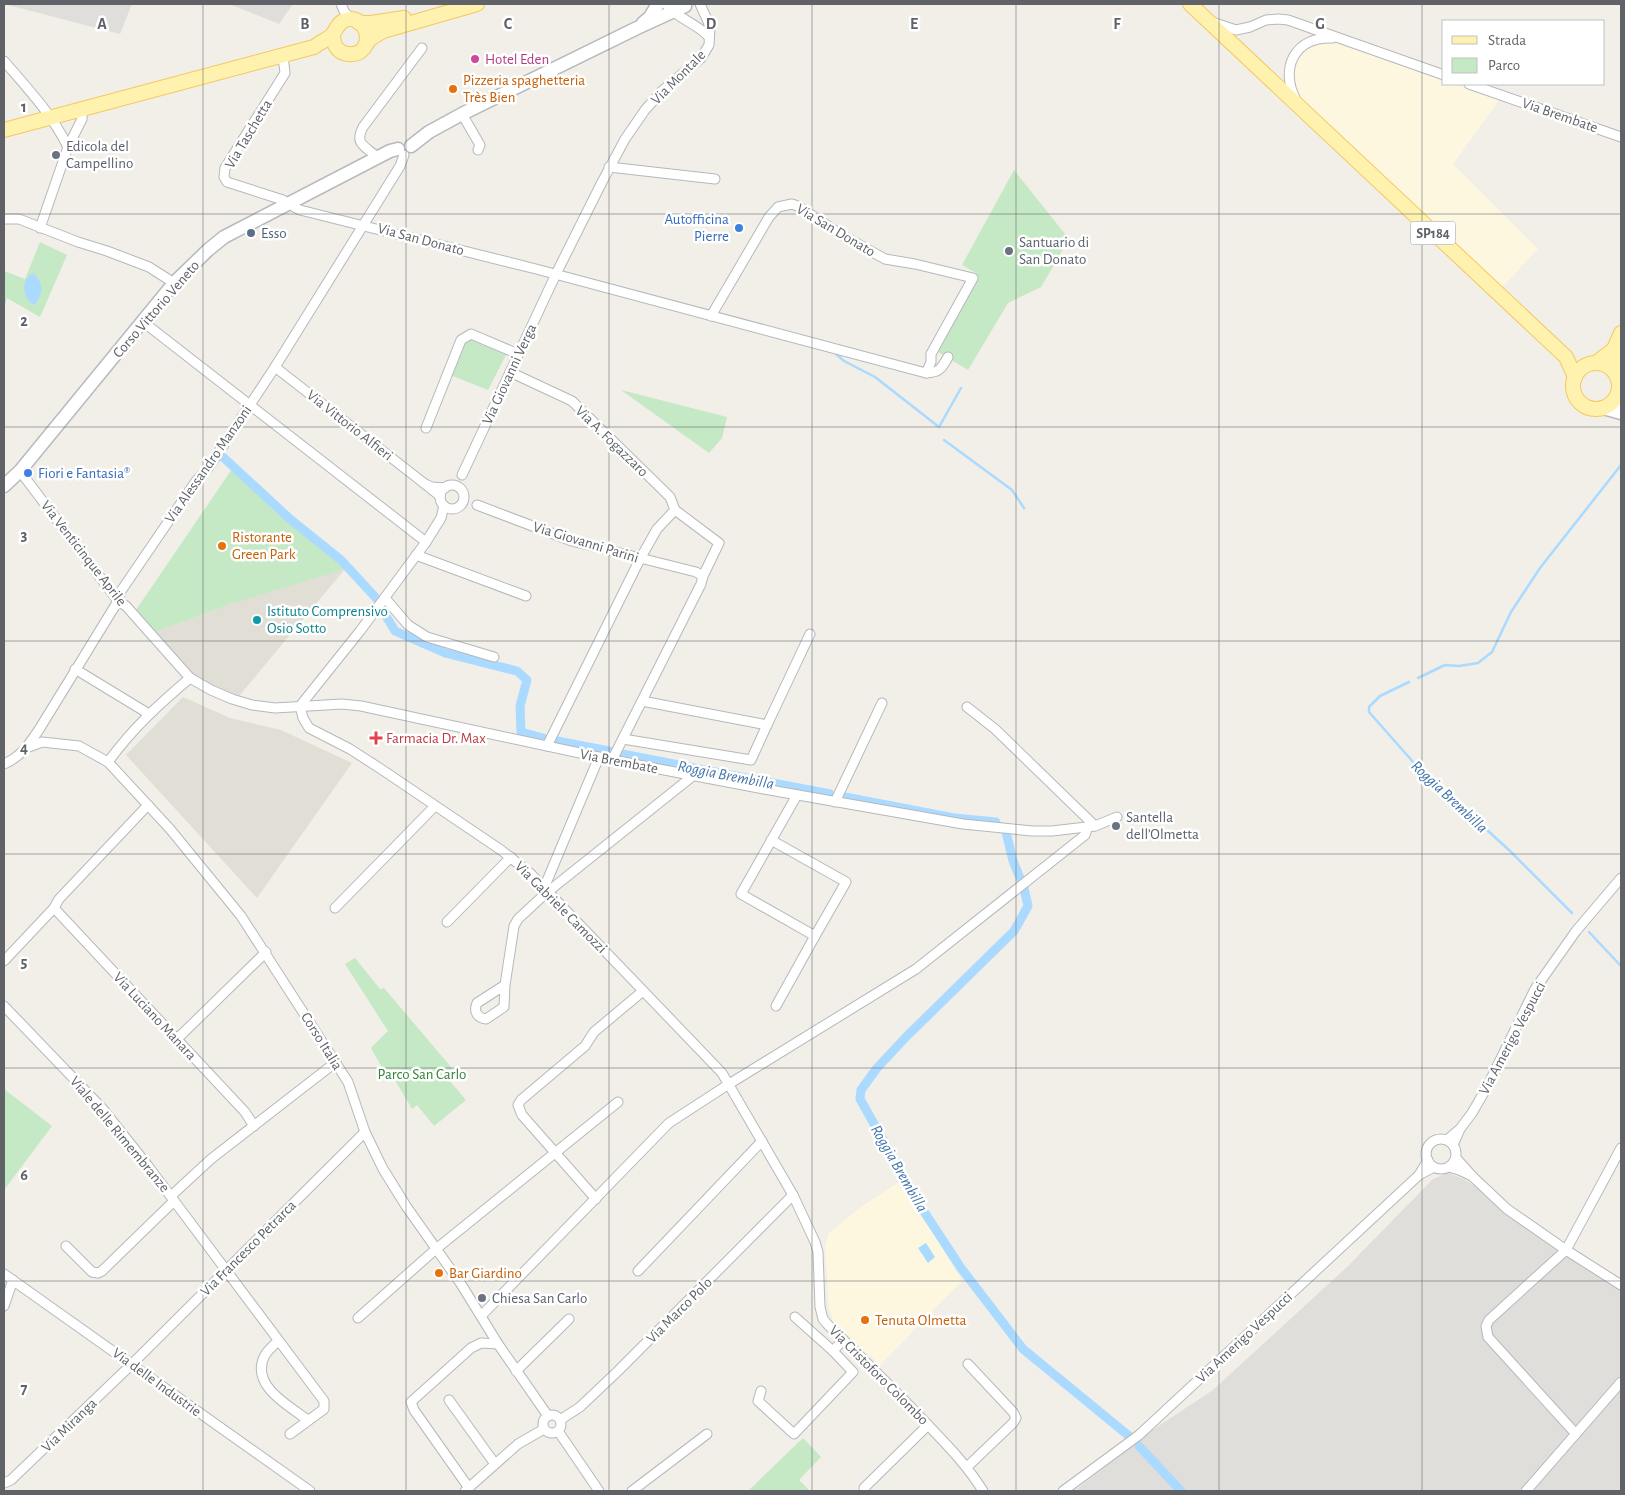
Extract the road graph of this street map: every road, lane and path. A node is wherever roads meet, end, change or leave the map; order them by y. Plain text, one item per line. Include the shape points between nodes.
1 (477, 4) edge
2 (658, 4) edge
3 (700, 4) edge
4 (1190, 4) edge
5 (680, 6) edge
6 (342, 7) edge
7 (437, 15) junction
8 (1206, 19) junction
9 (357, 22) junction
10 (637, 28) junction
11 (335, 30) junction
12 (709, 36) junction
13 (1341, 38) junction
14 (314, 47) junction
15 (364, 47) junction
16 (422, 48) dead end
17 (344, 54) junction
18 (283, 56) junction
19 (4, 61) edge
20 (1442, 74) edge
21 (1472, 85) edge
22 (82, 108) junction
23 (1301, 108) junction
24 (462, 114) junction
25 (51, 117) junction
26 (4, 130) edge
27 (1621, 137) edge
28 (68, 147) junction
29 (404, 150) junction
30 (478, 150) dead end
31 (377, 157) junction
32 (609, 167) junction
33 (715, 179) dead end
34 (288, 203) junction
35 (4, 219) edge
36 (364, 225) junction
37 (40, 228) junction
38 (556, 274) junction
39 (174, 283) junction
40 (711, 316) junction
41 (142, 321) junction
42 (1621, 333) edge
43 (1614, 349) junction
44 (518, 354) junction
45 (948, 358) dead end
46 (1566, 358) junction
47 (1594, 363) junction
48 (275, 367) junction
49 (1614, 371) junction
50 (510, 372) junction
51 (926, 372) junction
52 (1575, 377) junction
53 (1620, 396) edge
54 (249, 405) junction
55 (1603, 408) junction
56 (1621, 413) edge
57 (426, 428) dead end
58 (20, 471) junction
59 (462, 475) junction
60 (4, 486) edge
61 (446, 490) junction
62 (463, 493) junction
63 (477, 505) junction
64 (444, 506) junction
65 (460, 506) junction
66 (675, 510) junction
67 (426, 542) junction
68 (416, 555) junction
69 (640, 559) junction
70 (700, 574) junction
71 (526, 596) dead end
72 (384, 598) junction
73 (118, 600) junction
74 (810, 634) dead end
75 (494, 657) dead end
76 (75, 670) junction
77 (190, 678) junction
78 (642, 701) junction
79 (882, 703) dead end
80 (300, 706) junction
81 (967, 707) dead end
82 (150, 714) junction
83 (767, 726) junction
84 (623, 739) junction
85 (547, 746) junction
86 (26, 748) junction
87 (599, 757) junction
88 (612, 760) junction
89 (108, 762) junction
90 (4, 764) edge
91 (694, 775) junction
92 (797, 795) junction
93 (836, 802) junction
94 (148, 805) junction
95 (436, 806) junction
96 (1116, 817) dead end
97 (1092, 826) junction
98 (771, 840) junction
99 (511, 858) junction
100 (1621, 878) edge
101 (547, 890) junction
102 (54, 908) junction
103 (335, 908) dead end
104 (447, 922) dead end
105 (815, 936) junction
106 (266, 952) junction
107 (4, 961) edge
108 (505, 985) dead end
109 (643, 991) junction
110 (4, 1006) edge
111 (776, 1006) dead end
112 (177, 1039) junction
113 (336, 1062) junction
114 (729, 1084) junction
115 (618, 1102) dead end
116 (254, 1126) junction
117 (365, 1132) junction
118 (762, 1141) junction
119 (1450, 1143) junction
120 (1621, 1148) edge
121 (556, 1154) junction
122 (1456, 1158) junction
123 (1431, 1164) junction
124 (1449, 1167) junction
125 (1472, 1176) junction
126 (793, 1195) junction
127 (172, 1199) junction
128 (596, 1199) junction
129 (66, 1246) dead end
130 (436, 1249) junction
131 (1566, 1250) junction
132 (226, 1268) junction
133 (638, 1271) dead end
134 (4, 1274) edge
135 (13, 1280) junction
136 (1621, 1284) edge
137 (4, 1306) edge
138 (481, 1316) junction
139 (795, 1317) dead end
140 (358, 1318) dead end
141 (569, 1319) dead end
142 (843, 1340) junction
143 (278, 1341) junction
144 (498, 1344) junction
145 (833, 1351) junction
146 (132, 1364) junction
147 (968, 1364) dead end
148 (516, 1371) junction
149 (1621, 1382) edge
150 (761, 1390) dead end
151 (449, 1400) dead end
152 (548, 1416) junction
153 (308, 1420) junction
154 (560, 1420) junction
155 (928, 1425) junction
156 (544, 1429) junction
157 (558, 1431) junction
158 (290, 1434) dead end
159 (707, 1434) dead end
160 (1576, 1434) junction
161 (495, 1464) junction
162 (967, 1466) junction
163 (4, 1484) edge
164 (864, 1488) dead end
165 (467, 1489) edge
166 (10, 1491) edge
167 (310, 1491) edge
168 (599, 1491) edge
169 (632, 1491) edge
170 (983, 1491) edge
171 (1063, 1491) edge
172 (1526, 1491) edge

1 - 7 main road
2 - 10 street via 650,17
3 - 12 street via 710,26
4 - 8 main road, SP184
5 - 10 street, Corso Vittorio Veneto
5 - 12 street
6 - 9 street
6 - 11 street
7 - 9 main road via 371,24
7 - 15 main road via 383,32 370,39
8 - 13 street via 1236,30 1271,19 1288,20
8 - 23 main road, SP184
9 - 11 main road via 344,21
9 - 15 main road via 367,34
10 - 24 street, Corso Vittorio Veneto
11 - 14 main road
11 - 17 main road via 335,46
12 - 32 street, Via Montale via 709,45 701,58 645,110
13 - 20 street
13 - 23 street via 1317,40 1293,56 1288,80
14 - 17 main road
14 - 18 main road
15 - 17 main road via 354,54
16 - 31 street via 358,135 363,145
18 - 22 main road
18 - 34 street, Via Taschetta via 285,73 224,173 227,182
19 - 25 street
21 - 27 street, Via Brembate
22 - 25 main road
22 - 28 street via 82,119
23 - 46 main road, SP184
24 - 29 street, Corso Vittorio Veneto via 428,132
24 - 30 street via 480,145
25 - 26 main road
25 - 28 street
28 - 37 street
29 - 31 street, Corso Vittorio Veneto via 390,150
29 - 36 street, Via Alessandro Manzoni via 400,166
31 - 34 street, Corso Vittorio Veneto
32 - 33 street
32 - 38 street, Via Montale
34 - 36 street, Via San Donato via 300,210
34 - 39 street, Corso Vittorio Veneto via 224,237
35 - 37 street via 19,219
36 - 38 street, Via San Donato
36 - 48 street, Via Alessandro Manzoni
37 - 39 street via 149,266
38 - 40 street, Via San Donato
38 - 44 street, Via Giovanni Verga
39 - 41 street, Corso Vittorio Veneto
40 - 51 street, Via San Donato
40 - 51 street, Via San Donato via 769,217 778,207 792,204 885,259 973,278 931,354
41 - 54 street
41 - 58 street, Corso Vittorio Veneto
42 - 43 main road
43 - 47 main road
43 - 49 main road
44 - 50 street, Via Giovanni Verga
44 - 57 street via 472,334 460,340
45 - 51 street via 934,373
46 - 47 main road, SP184
46 - 52 main road, SP184
47 - 49 main road, SP184 via 1606,365
47 - 52 main road via 1581,368
48 - 54 street, Via Alessandro Manzoni
48 - 61 street, Via Vittorio Alfieri via 425,484
49 - 53 main road via 1619,380
50 - 59 street, Via Giovanni Verga
50 - 66 street, Via A. Fogazzaro via 572,401 670,497
52 - 55 main road, SP184 via 1573,390 1579,402 1590,408
53 - 55 main road
54 - 67 street
54 - 73 street, Via Alessandro Manzoni via 121,591
55 - 56 street, SP184
58 - 60 street, Corso Vittorio Veneto
58 - 73 street, Via Venticinque Aprile
59 - 61 street, Via Giovanni Verga
59 - 62 street, Via Giovanni Verga
61 - 62 street, Via Vittorio Alfieri
61 - 64 street
62 - 63 street, Via Giovanni Parini
62 - 65 street
63 - 65 street, Via Giovanni Parini
63 - 69 street, Via Giovanni Parini via 572,541
64 - 65 street, Via Giovanni Parini via 450,509
64 - 67 street via 441,518
66 - 69 street via 657,529
66 - 70 street via 719,542
67 - 68 street
68 - 71 street
68 - 72 street
69 - 70 street, Via Giovanni Parini
69 - 85 street
70 - 78 street via 701,584
72 - 75 street via 408,624 427,637
72 - 80 street
73 - 76 street, Via Alessandro Manzoni
73 - 77 street, Via Venticinque Aprile
74 - 83 street
76 - 82 street
76 - 86 street, Via Alessandro Manzoni
77 - 80 street, Via Venticinque Aprile via 211,690 252,705 275,708
77 - 82 street
78 - 83 street
78 - 84 street
79 - 93 street
80 - 85 street, Via Brembate via 362,706
80 - 95 street, Via Gabriele Camozzi via 309,728 350,749
81 - 97 street via 996,729
82 - 89 street
83 - 84 street via 751,760
84 - 88 street
85 - 87 street, Via Brembate
86 - 89 street, Corso Italia via 42,742 79,746
86 - 90 street, Via Alessandro Manzoni via 14,760
87 - 88 street, Via Brembate
87 - 101 street
88 - 91 street, Via Brembate
89 - 94 street, Corso Italia
91 - 92 street, Via Brembate
91 - 101 street
92 - 93 street, Via Brembate
92 - 98 street
93 - 97 street, Via Brembate via 963,824 1023,830 1052,831
94 - 102 street
94 - 106 street, Corso Italia via 241,916
95 - 99 street, Via Gabriele Camozzi
95 - 103 street
96 - 97 street, Via Brembate
97 - 114 street via 1085,835 916,969
98 - 105 street via 741,894
98 - 105 street via 846,882
99 - 101 street, Via Gabriele Camozzi
99 - 104 street
100 - 119 street, Via Amerigo Vespucci via 1576,930 1535,989 1487,1087
101 - 108 street via 515,923
101 - 109 street, Via Gabriele Camozzi
102 - 107 street
102 - 112 street, Via Luciano Manara
105 - 111 street
106 - 112 street
106 - 113 street, Corso Italia
109 - 114 street, Via Gabriele Camozzi
109 - 121 street via 594,1032 585,1046 518,1105 522,1115
110 - 127 street, Viale delle Rimembranze via 102,1108
112 - 116 street, Via Luciano Manara via 245,1112
113 - 116 street
113 - 117 street, Corso Italia via 348,1082
114 - 118 street, Via Cristoforo Colombo
114 - 128 street via 669,1123
115 - 121 street
116 - 127 street via 211,1159
117 - 130 street, Corso Italia via 383,1169
117 - 132 street, Via Francesco Petrarca
118 - 126 street, Via Cristoforo Colombo
118 - 133 street
119 - 122 street
119 - 123 street, Via Amerigo Vespucci via 1439,1139 1431,1143 1427,1151
120 - 131 street
121 - 128 street
121 - 130 street
122 - 124 street
122 - 125 street
123 - 124 street via 1441,1169
123 - 171 street, Via Amerigo Vespucci via 1139,1435
124 - 125 street
125 - 131 street via 1507,1208
126 - 142 street, Via Cristoforo Colombo via 818,1252 820,1307 824,1319
126 - 154 street, Via Marco Polo via 619,1370 580,1407
127 - 129 street via 98,1273 92,1272
127 - 132 street, Viale delle Rimembranze
128 - 138 street
130 - 138 street, Corso Italia
130 - 140 street
131 - 136 street
131 - 160 street via 1489,1320 1486,1331
132 - 143 street, Viale delle Rimembranze
132 - 146 street, Via Francesco Petrarca
134 - 135 street, Via delle Industrie
135 - 137 street
135 - 146 street, Via delle Industrie
138 - 144 street, Corso Italia
139 - 145 street
141 - 148 street
142 - 145 street
142 - 155 street, Via Cristoforo Colombo
143 - 153 street, Viale delle Rimembranze via 324,1401 324,1409
143 - 153 street via 265,1355 261,1369 264,1381 272,1394
144 - 148 street, Corso Italia
144 - 165 street via 471,1348 411,1402
145 - 150 street via 853,1372 794,1434 758,1401
146 - 163 street, Via Miranga
146 - 167 street, Via delle Industrie
147 - 162 street via 1016,1418
148 - 152 street, Corso Italia
149 - 160 street
151 - 161 street
152 - 154 street via 555,1415
152 - 156 street via 543,1423
153 - 158 street
154 - 157 street
155 - 162 street, Via Cristoforo Colombo
155 - 164 street
156 - 157 street via 551,1433
156 - 161 street via 518,1444
157 - 168 street
159 - 169 street
160 - 172 street
161 - 165 street
162 - 170 street, Via Cristoforo Colombo
163 - 166 street, Via Miranga

